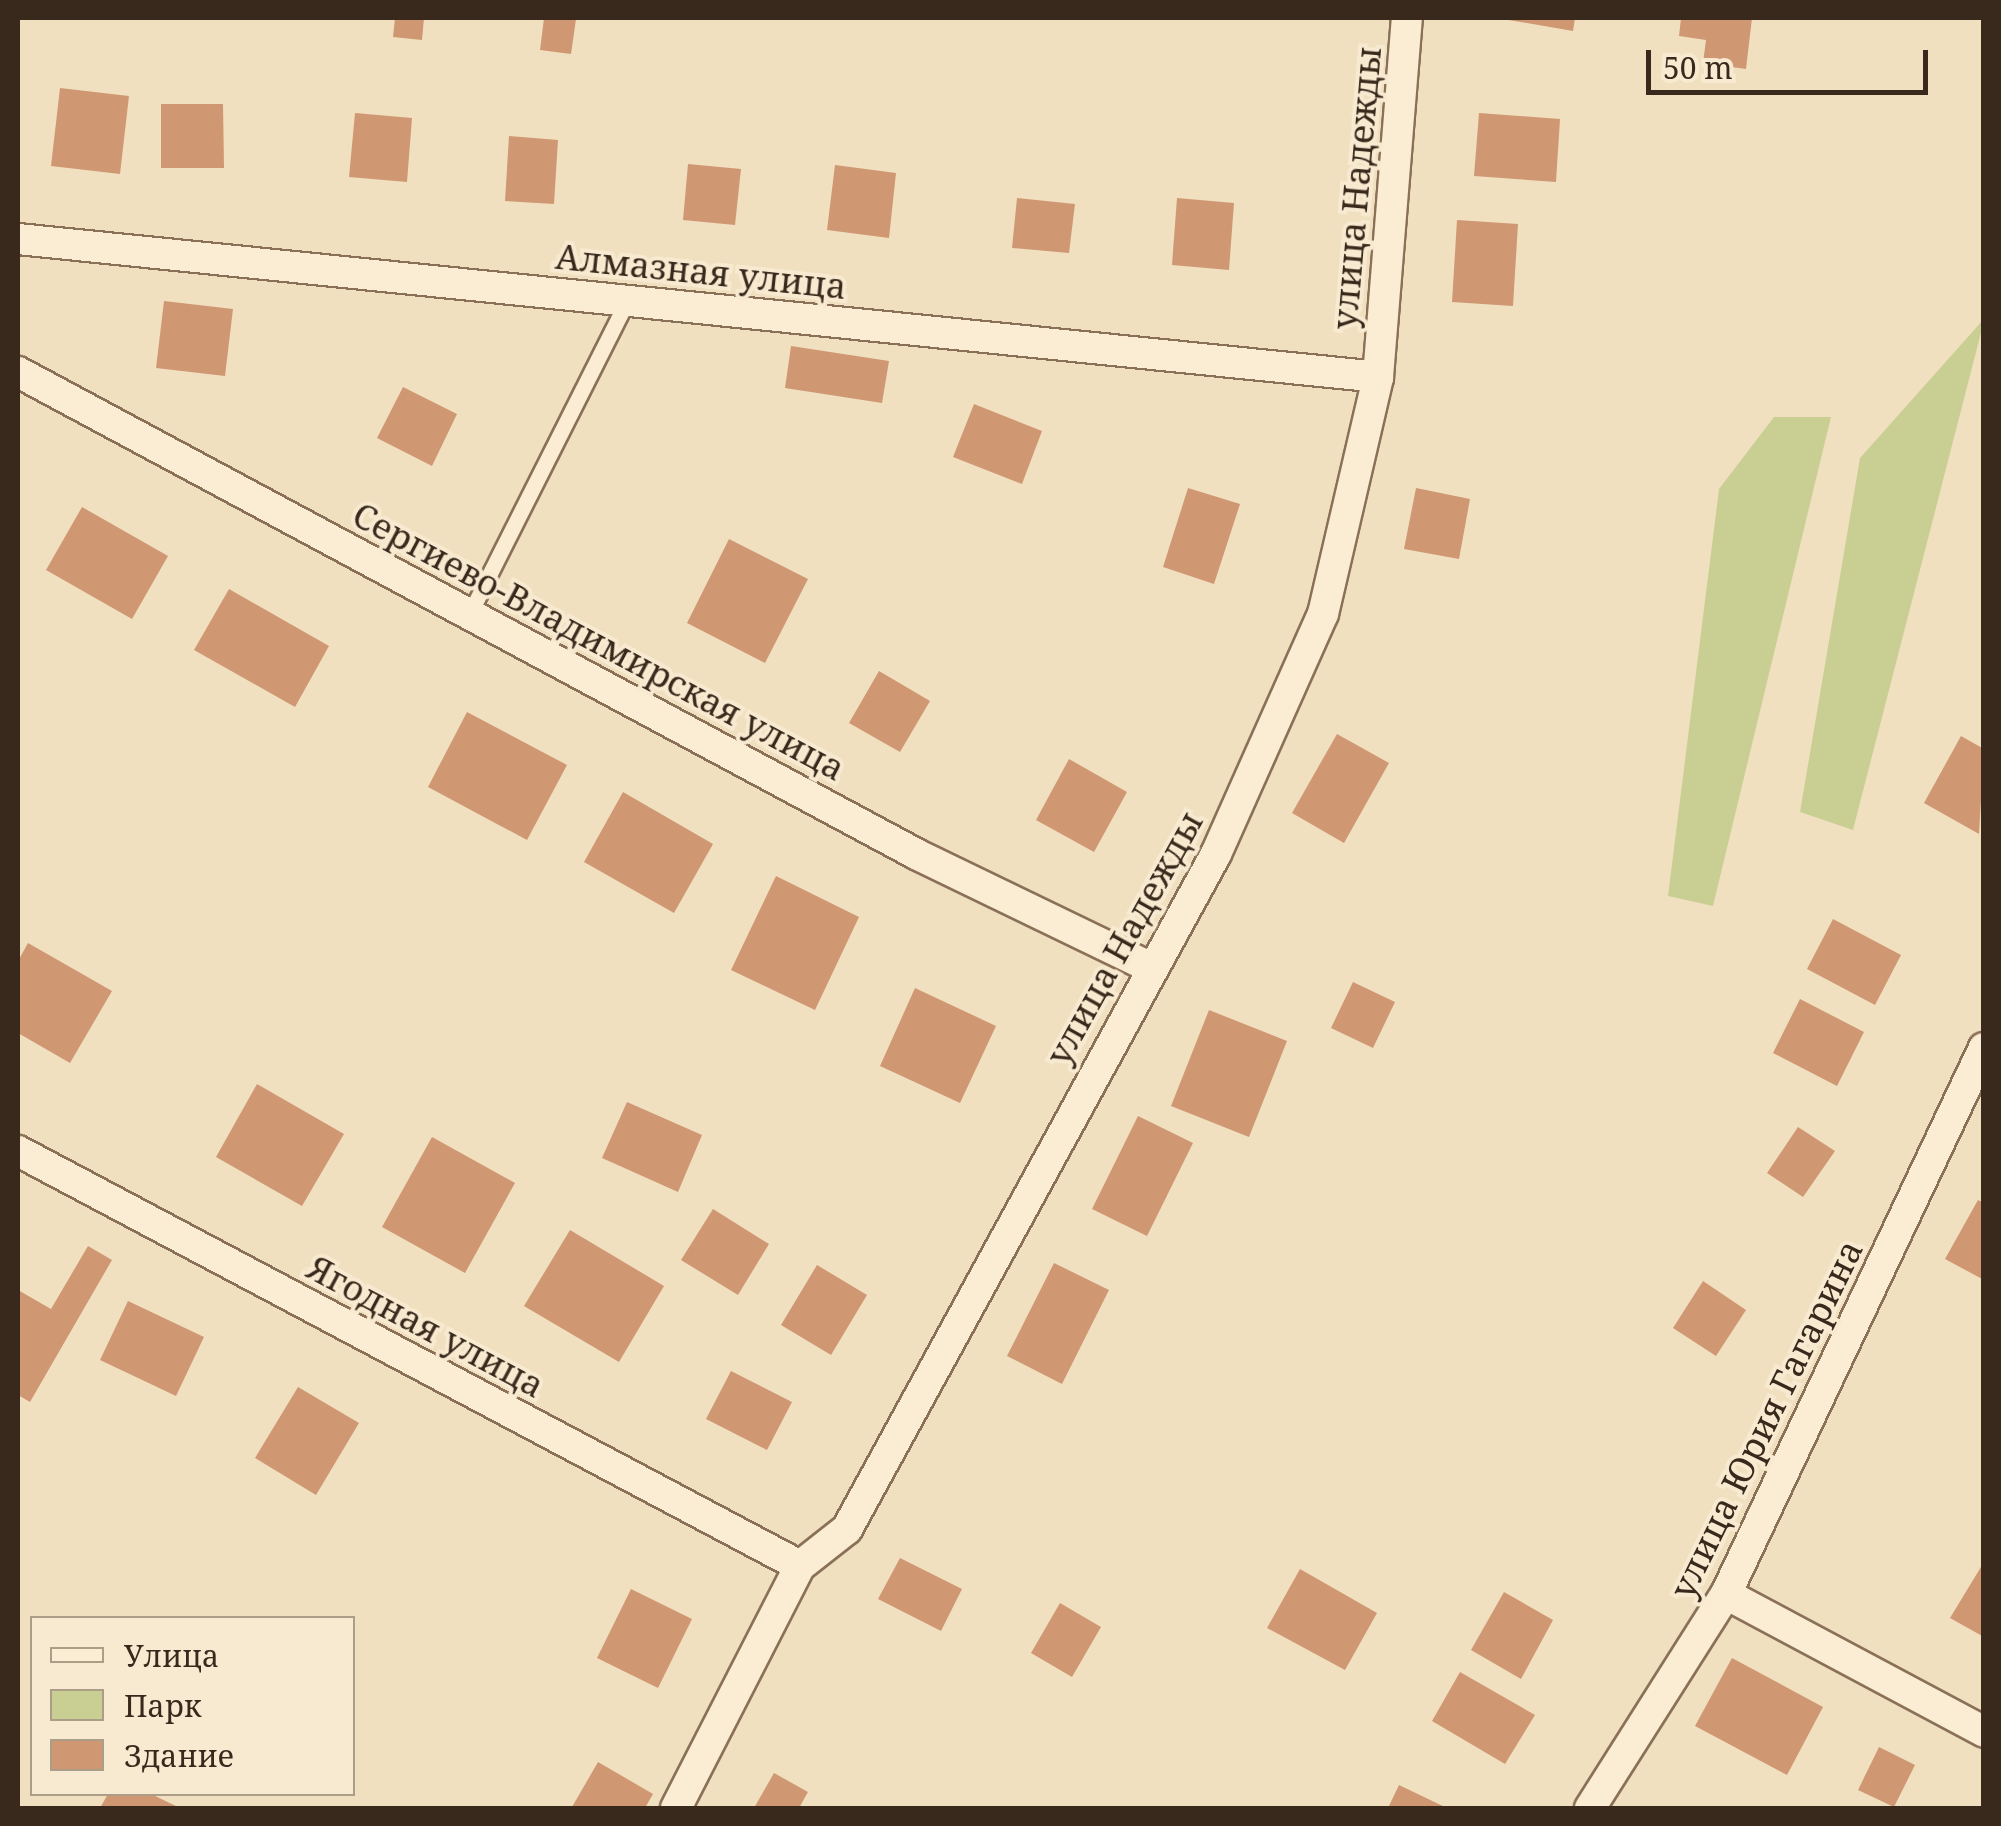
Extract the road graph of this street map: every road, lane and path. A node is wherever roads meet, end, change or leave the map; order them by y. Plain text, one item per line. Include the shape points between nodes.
1 (1407, 18) edge
2 (18, 239) edge
3 (627, 301) junction
4 (18, 372) edge
5 (1378, 377) junction
6 (469, 615) junction
7 (1150, 967) junction
8 (1984, 1048) edge
9 (18, 1151) edge
10 (800, 1566) junction
11 (1726, 1594) junction
12 (1984, 1732) edge
13 (676, 1808) edge
14 (1590, 1808) edge

1 - 5 street, улица Надежды
2 - 3 street, Алмазная улица
3 - 5 street, Алмазная улица
3 - 6 lane
4 - 6 street, Сергиево-Владимирская улица
5 - 7 street, улица Надежды via 1322,614 1216,854
6 - 7 street, Сергиево-Владимирская улица via 916,854
7 - 10 street, улица Надежды via 847,1529
8 - 11 street, улица Юрия Гагарина
9 - 10 street, Ягодная улица
10 - 13 street, улица Надежды
11 - 12 street
11 - 14 street, улица Юрия Гагарина

